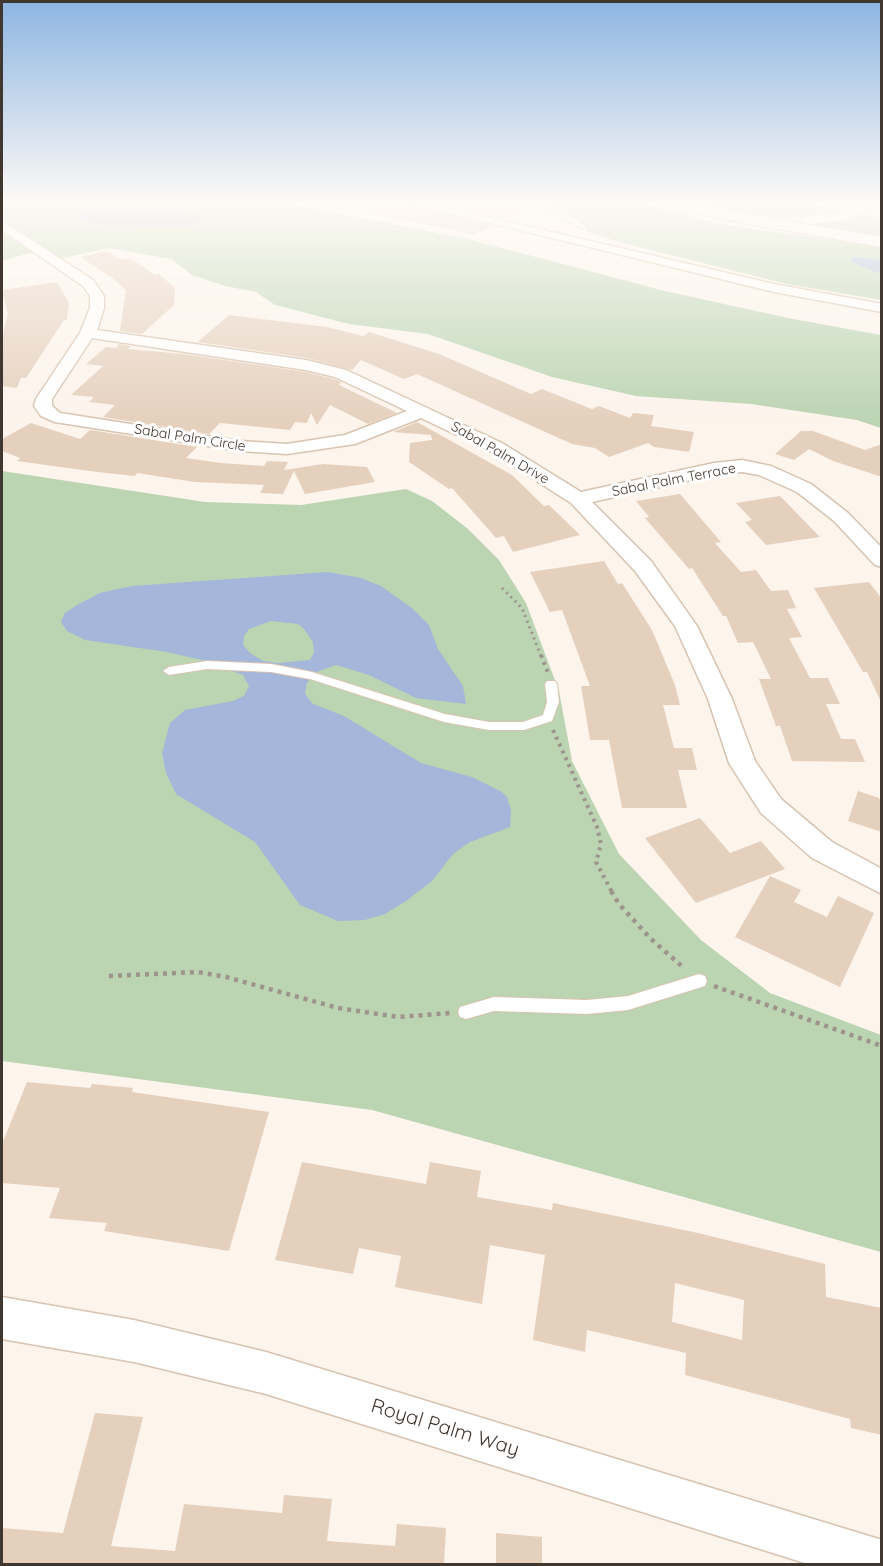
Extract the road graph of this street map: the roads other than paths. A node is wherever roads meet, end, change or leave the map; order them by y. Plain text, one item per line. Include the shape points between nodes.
1 (78, 277) edge
2 (728, 277) edge
3 (882, 308) edge
4 (88, 333) junction
5 (423, 411) junction
6 (578, 499) junction
7 (882, 561) edge
8 (169, 672) dead end
9 (551, 684) road end
10 (882, 883) edge
11 (699, 981) road end
12 (466, 1012) road end
13 (2, 1318) edge
14 (882, 1564) edge

1 - 4 street via 97,296
2 - 3 street
4 - 5 street, Sabal Palm Drive via 329,369
4 - 5 street, Sabal Palm Circle via 44,399 47,412 56,417 240,446 287,449 349,440
5 - 6 street, Sabal Palm Drive via 496,447
6 - 7 street, Sabal Palm Terrace via 714,469 742,466 764,470 804,488 841,517
6 - 10 street, Sabal Palm Drive via 643,566 686,626 708,668 742,762 771,806 822,850
8 - 9 lane via 207,665 271,668 466,723 524,726 548,718 553,702
11 - 12 lane via 628,1003 587,1007 494,1004
13 - 14 street, Royal Palm Way via 134,1341 266,1373

